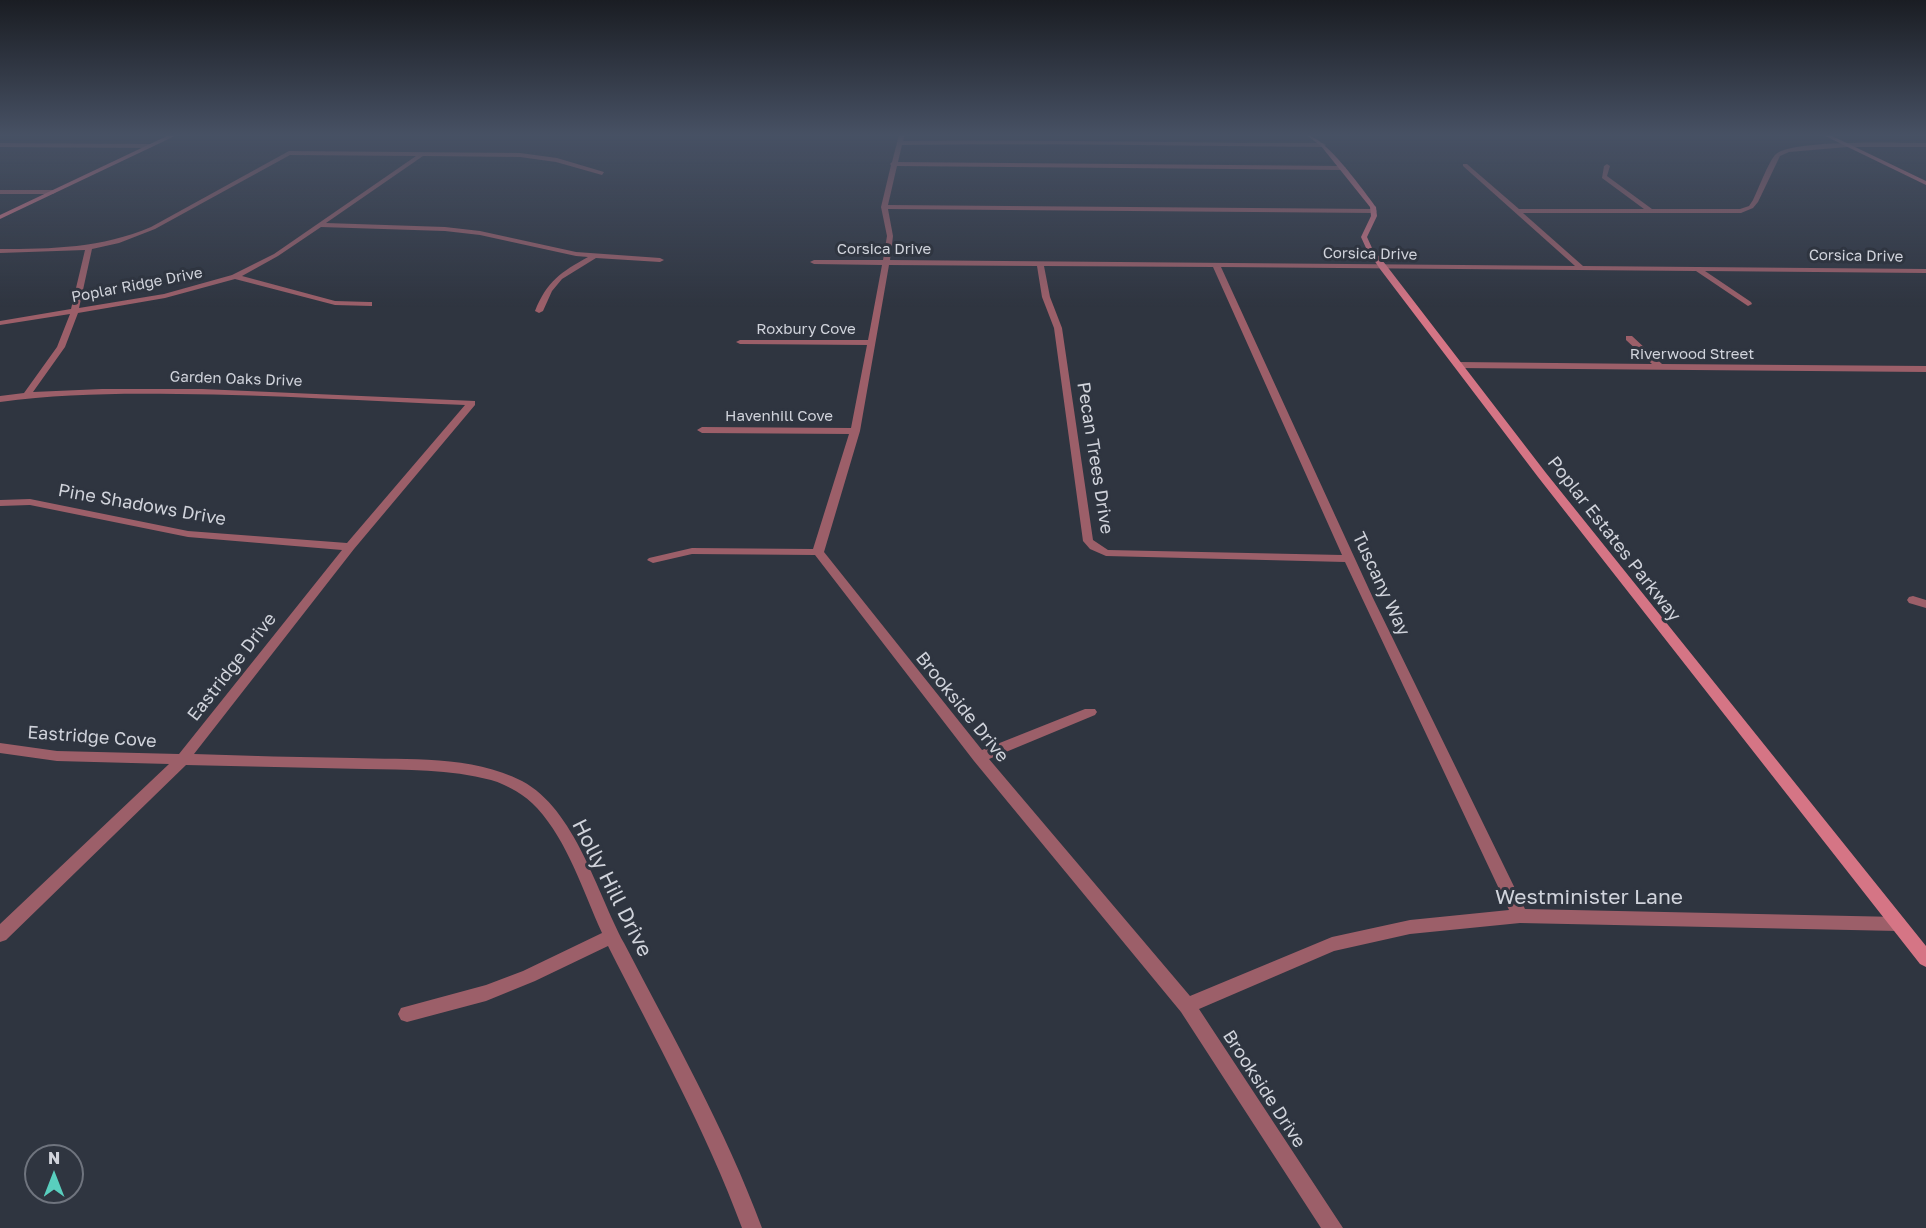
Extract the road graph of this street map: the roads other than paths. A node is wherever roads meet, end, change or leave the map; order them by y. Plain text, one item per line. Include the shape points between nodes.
1 (53, 192) edge
2 (217, 192) edge
3 (366, 192) edge
4 (887, 192) edge
5 (1362, 192) edge
6 (1498, 192) edge
7 (1624, 192) edge
8 (1759, 192) edge
9 (884, 207) junction
10 (1374, 211) junction
11 (1520, 211) junction
12 (1652, 213) junction
13 (0, 217) edge
14 (319, 225) junction
15 (89, 247) junction
16 (0, 251) edge
17 (593, 257) junction
18 (660, 260) dead end
19 (814, 262) dead end
20 (886, 262) junction
21 (1040, 264) junction
22 (1216, 265) junction
23 (1383, 267) junction
24 (1580, 267) junction
25 (1696, 268) junction
26 (1926, 271) edge
27 (235, 277) junction
28 (369, 304) dead end
29 (1748, 304) dead end
30 (75, 310) junction
31 (539, 311) dead end
32 (0, 323) edge
33 (1629, 338) dead end
34 (740, 342) dead end
35 (872, 343) junction
36 (1458, 365) junction
37 (1660, 368) junction
38 (1926, 369) edge
39 (27, 395) junction
40 (0, 399) edge
41 (472, 403) joint
42 (702, 430) dead end
43 (855, 431) junction
44 (0, 503) edge
45 (350, 547) junction
46 (818, 552) junction
47 (1349, 559) junction
48 (653, 560) dead end
49 (1913, 600) dead end
50 (1926, 604) edge
51 (1090, 712) dead end
52 (0, 748) edge
53 (979, 757) junction
54 (182, 760) junction
55 (1520, 916) junction
56 (1898, 924) junction
57 (0, 935) edge
58 (612, 936) junction
59 (1926, 959) edge
60 (1187, 1006) junction
61 (407, 1014) dead end
62 (752, 1228) edge
63 (1333, 1228) edge

1 - 13 street
2 - 15 street via 145,232
3 - 14 street, Poplar Ridge Drive
4 - 9 street
5 - 10 street
6 - 11 street
7 - 12 street
8 - 12 street via 1751,207 1741,211
9 - 10 street
9 - 20 street via 890,236
10 - 23 street, Poplar Estates Parkway via 1364,237
11 - 12 street
11 - 24 street
14 - 17 street via 480,233
14 - 27 street, Poplar Ridge Drive via 267,261
15 - 16 street
15 - 30 street
17 - 18 street
17 - 31 street via 553,282
19 - 20 street, Corsica Drive
20 - 21 street, Corsica Drive
20 - 35 street
21 - 22 street, Corsica Drive
21 - 47 street, Pecan Trees Drive via 1059,335 1088,541 1094,547 1106,554
22 - 23 street, Corsica Drive
22 - 47 street, Tuscany Way
23 - 24 street, Corsica Drive
23 - 36 street, Poplar Estates Parkway
24 - 25 street, Corsica Drive
25 - 26 street, Corsica Drive
25 - 29 street
27 - 28 street via 335,303
27 - 30 street, Poplar Ridge Drive via 181,292
30 - 32 street, Poplar Ridge Drive
30 - 39 street via 61,347
33 - 37 street
34 - 35 street, Roxbury Cove
35 - 43 street
36 - 37 street, Riverwood Street
36 - 56 street, Poplar Estates Parkway
37 - 38 street, Riverwood Street
39 - 40 street, Garden Oaks Drive
39 - 41 street, Garden Oaks Drive via 230,390
41 - 45 street, Eastridge Drive
42 - 43 street, Havenhill Cove
43 - 46 street
44 - 45 street, Pine Shadows Drive via 30,502 188,534
45 - 54 street, Eastridge Drive
46 - 48 street via 692,550
46 - 53 street, Brookside Drive
47 - 55 street, Tuscany Way
49 - 50 street
51 - 53 street
52 - 54 street, Eastridge Cove via 57,756
53 - 60 street, Brookside Drive
54 - 57 street, Eastridge Drive
54 - 58 street, Holly Hill Drive via 414,765 466,770 504,781 529,792 559,825
55 - 56 street, Westminister Lane
55 - 60 street, Westminister Lane via 1410,927 1332,944
56 - 59 street, Poplar Estates Parkway
58 - 61 street via 486,993
58 - 62 street, Holly Hill Drive via 736,1179
60 - 63 street, Brookside Drive

